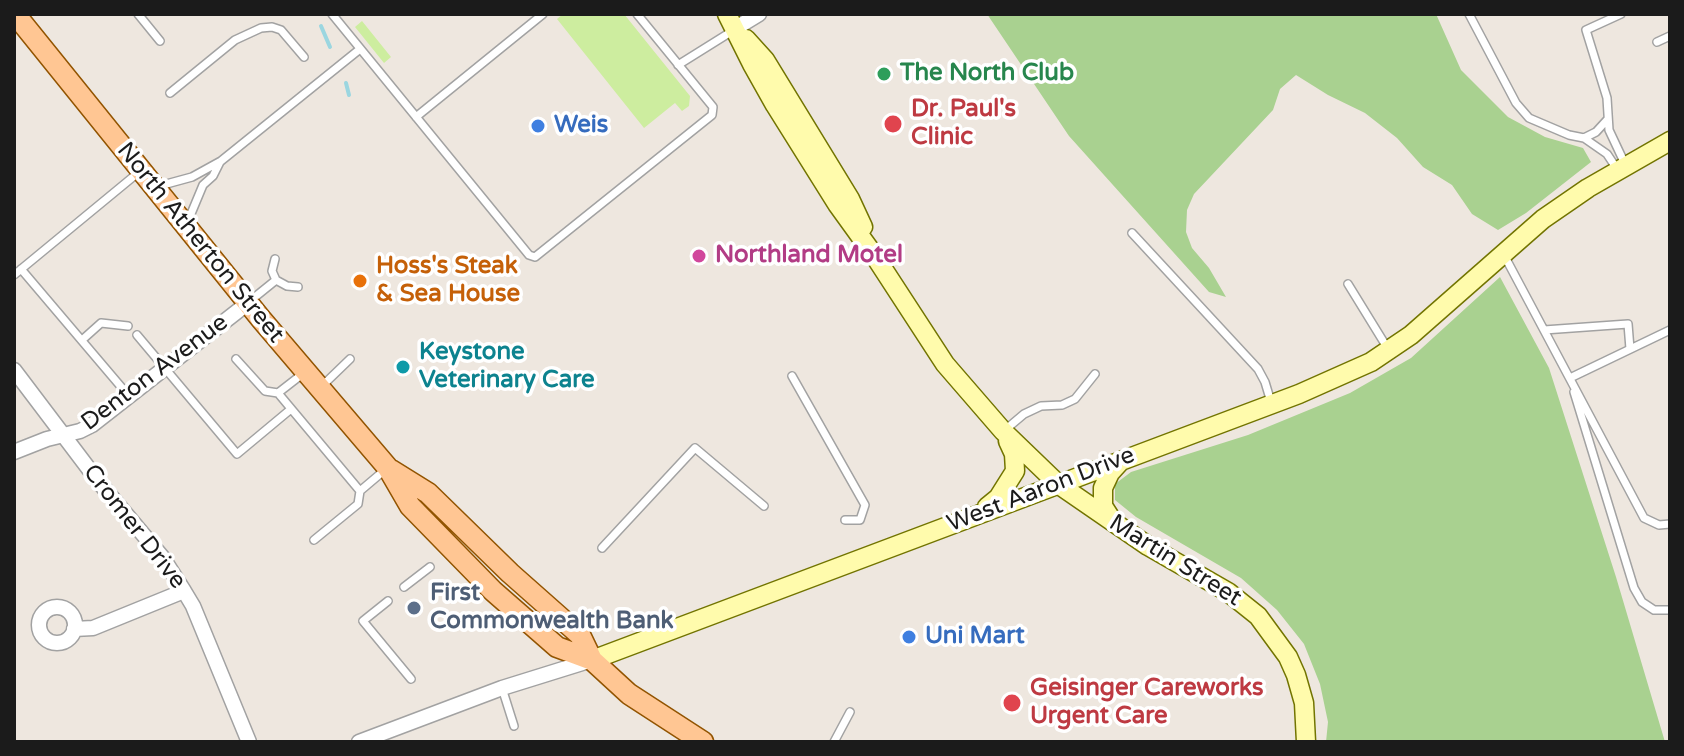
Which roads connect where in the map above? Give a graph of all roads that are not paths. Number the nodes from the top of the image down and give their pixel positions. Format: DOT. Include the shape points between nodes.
graph roads {
  1 [pos="15,14"];
  2 [pos="138,14"];
  3 [pos="332,14"];
  4 [pos="543,14"];
  5 [pos="637,14"];
  6 [pos="759,14"];
  7 [pos="1469,14"];
  8 [pos="1621,14"];
  9 [pos="732,21"];
  10 [pos="1670,36"];
  11 [pos="160,41"];
  12 [pos="1657,42"];
  13 [pos="360,49"];
  14 [pos="304,57"];
  15 [pos="678,65"];
  16 [pos="170,93"];
  17 [pos="416,117"];
  18 [pos="1607,119"];
  19 [pos="1584,138"];
  20 [pos="1670,141"];
  21 [pos="221,161"];
  22 [pos="1622,168"];
  23 [pos="141,170"];
  24 [pos="154,187"];
  25 [pos="186,225"];
  26 [pos="1132,233"];
  27 [pos="1503,253"];
  28 [pos="275,259"];
  29 [pos="21,269"];
  30 [pos="14,275"];
  31 [pos="276,280"];
  32 [pos="1348,284"];
  33 [pos="298,287"];
  34 [pos="248,303"];
  35 [pos="128,326"];
  36 [pos="1544,330"];
  37 [pos="1670,330"];
  38 [pos="137,335"];
  39 [pos="82,340"];
  40 [pos="1630,349"];
  41 [pos="1389,351"];
  42 [pos="236,359"];
  43 [pos="350,359"];
  44 [pos="164,367"];
  45 [pos="14,370"];
  46 [pos="305,371"];
  47 [pos="1095,374"];
  48 [pos="792,376"];
  49 [pos="1570,378"];
  50 [pos="319,389"];
  51 [pos="278,393"];
  52 [pos="130,397"];
  53 [pos="1272,404"];
  54 [pos="291,409"];
  55 [pos="1003,431"];
  56 [pos="65,436"];
  57 [pos="14,452"];
  58 [pos="1123,459"];
  59 [pos="388,468"];
  60 [pos="1058,484"];
  61 [pos="360,491"];
  62 [pos="764,506"];
  63 [pos="978,513"];
  64 [pos="845,520"];
  65 [pos="1670,524"];
  66 [pos="1117,525"];
  67 [pos="314,540"];
  68 [pos="602,548"];
  69 [pos="430,567"];
  70 [pos="404,587"];
  71 [pos="184,591"];
  72 [pos="388,601"];
  73 [pos="1670,610"];
  74 [pos="74,629"];
  75 [pos="592,660"];
  76 [pos="411,679"];
  77 [pos="502,688"];
  78 [pos="850,712"];
  79 [pos="514,726"];
  80 [pos="249,742"];
  81 [pos="359,742"];
  82 [pos="703,742"];
  83 [pos="834,742"];
  84 [pos="1306,742"];
  1 -- 23 [label="main road, North Atherton Street"];
  2 -- 11 [label="lane"];
  3 -- 13 [label="lane"];
  4 -- 17 [label="lane"];
  5 -- 15 [label="lane"];
  6 -- 9 [label="street"];
  7 -- 19 [label="lane" via="1529,118"];
  8 -- 18 [label="lane" via="1586,30 1607,98"];
  9 -- 15 [label="lane"];
  9 -- 55 [label="street, Martin Street" via="765,60 850,199 876,258 945,364"];
  10 -- 12 [label="lane"];
  13 -- 17 [label="lane"];
  13 -- 21 [label="lane"];
  14 -- 16 [label="lane" via="281,30 261,28 235,40"];
  15 -- 17 [label="lane" via="713,107 712,115 535,257"];
  18 -- 19 [label="lane"];
  18 -- 22 [label="lane"];
  19 -- 22 [label="lane"];
  20 -- 22 [label="street, West Aaron Drive"];
  21 -- 24 [label="lane" via="192,177"];
  21 -- 25 [label="lane" via="203,185"];
  22 -- 27 [label="street, West Aaron Drive" via="1543,219"];
  23 -- 24 [label="main road, North Atherton Street"];
  23 -- 29 [label="lane"];
  24 -- 25 [label="main road, North Atherton Street"];
  25 -- 34 [label="main road, North Atherton Street"];
  26 -- 53 [label="lane" via="1258,369"];
  27 -- 36 [label="lane"];
  27 -- 41 [label="street, West Aaron Drive"];
  28 -- 31 [label="lane"];
  29 -- 30 [label="lane"];
  29 -- 39 [label="lane"];
  31 -- 33 [label="lane"];
  31 -- 34 [label="lane"];
  32 -- 41 [label="lane"];
  34 -- 44 [label="street, Denton Avenue"];
  34 -- 46 [label="main road, North Atherton Street"];
  35 -- 39 [label="lane" via="101,323"];
  36 -- 40 [label="lane" via="1628,324"];
  36 -- 49 [label="lane"];
  37 -- 40 [label="lane"];
  38 -- 44 [label="lane"];
  39 -- 52 [label="lane"];
  40 -- 49 [label="lane"];
  41 -- 53 [label="street, West Aaron Drive"];
  42 -- 51 [label="lane" via="265,391"];
  43 -- 50 [label="lane"];
  44 -- 52 [label="street, Denton Avenue"];
  44 -- 54 [label="lane" via="237,454"];
  45 -- 56 [label="street, Cromer Drive"];
  46 -- 50 [label="main road, North Atherton Street"];
  46 -- 51 [label="lane"];
  47 -- 55 [label="lane" via="1075,399 1041,406"];
  48 -- 64 [label="lane" via="865,505 860,520"];
  49 -- 65 [label="lane" via="1644,518"];
  49 -- 73 [label="lane" via="1634,588 1654,610"];
  50 -- 59 [label="main road, North Atherton Street"];
  51 -- 54 [label="lane"];
  52 -- 56 [label="street, Denton Avenue" via="92,425"];
  53 -- 58 [label="street, West Aaron Drive"];
  54 -- 61 [label="lane"];
  55 -- 60 [label="street, Martin Street"];
  55 -- 63 [label="street" via="1015,471 998,498"];
  56 -- 57 [label="street, Denton Avenue"];
  56 -- 71 [label="street, Cromer Drive"];
  58 -- 60 [label="street, West Aaron Drive"];
  58 -- 66 [label="street" via="1103,488 1103,506"];
  59 -- 61 [label="lane"];
  59 -- 75 [label="main road, North Atherton Street" via="410,506 493,591 557,647"];
  60 -- 63 [label="street, West Aaron Drive"];
  60 -- 66 [label="street, Martin Street"];
  61 -- 67 [label="lane" via="358,504"];
  62 -- 68 [label="lane" via="695,448"];
  63 -- 75 [label="street, West Aaron Drive"];
  66 -- 84 [label="street, Martin Street" via="1258,616 1296,675"];
  69 -- 70 [label="lane"];
  71 -- 74 [label="street" via="93,628"];
  71 -- 80 [label="street, Cromer Drive"];
  72 -- 76 [label="lane" via="363,621"];
  75 -- 77 [label="street, West Aaron Drive"];
  75 -- 82 [label="main road, North Atherton Street" via="629,694"];
  77 -- 79 [label="lane"];
  77 -- 81 [label="street, West Aaron Drive"];
  78 -- 83 [label="lane"];
}
